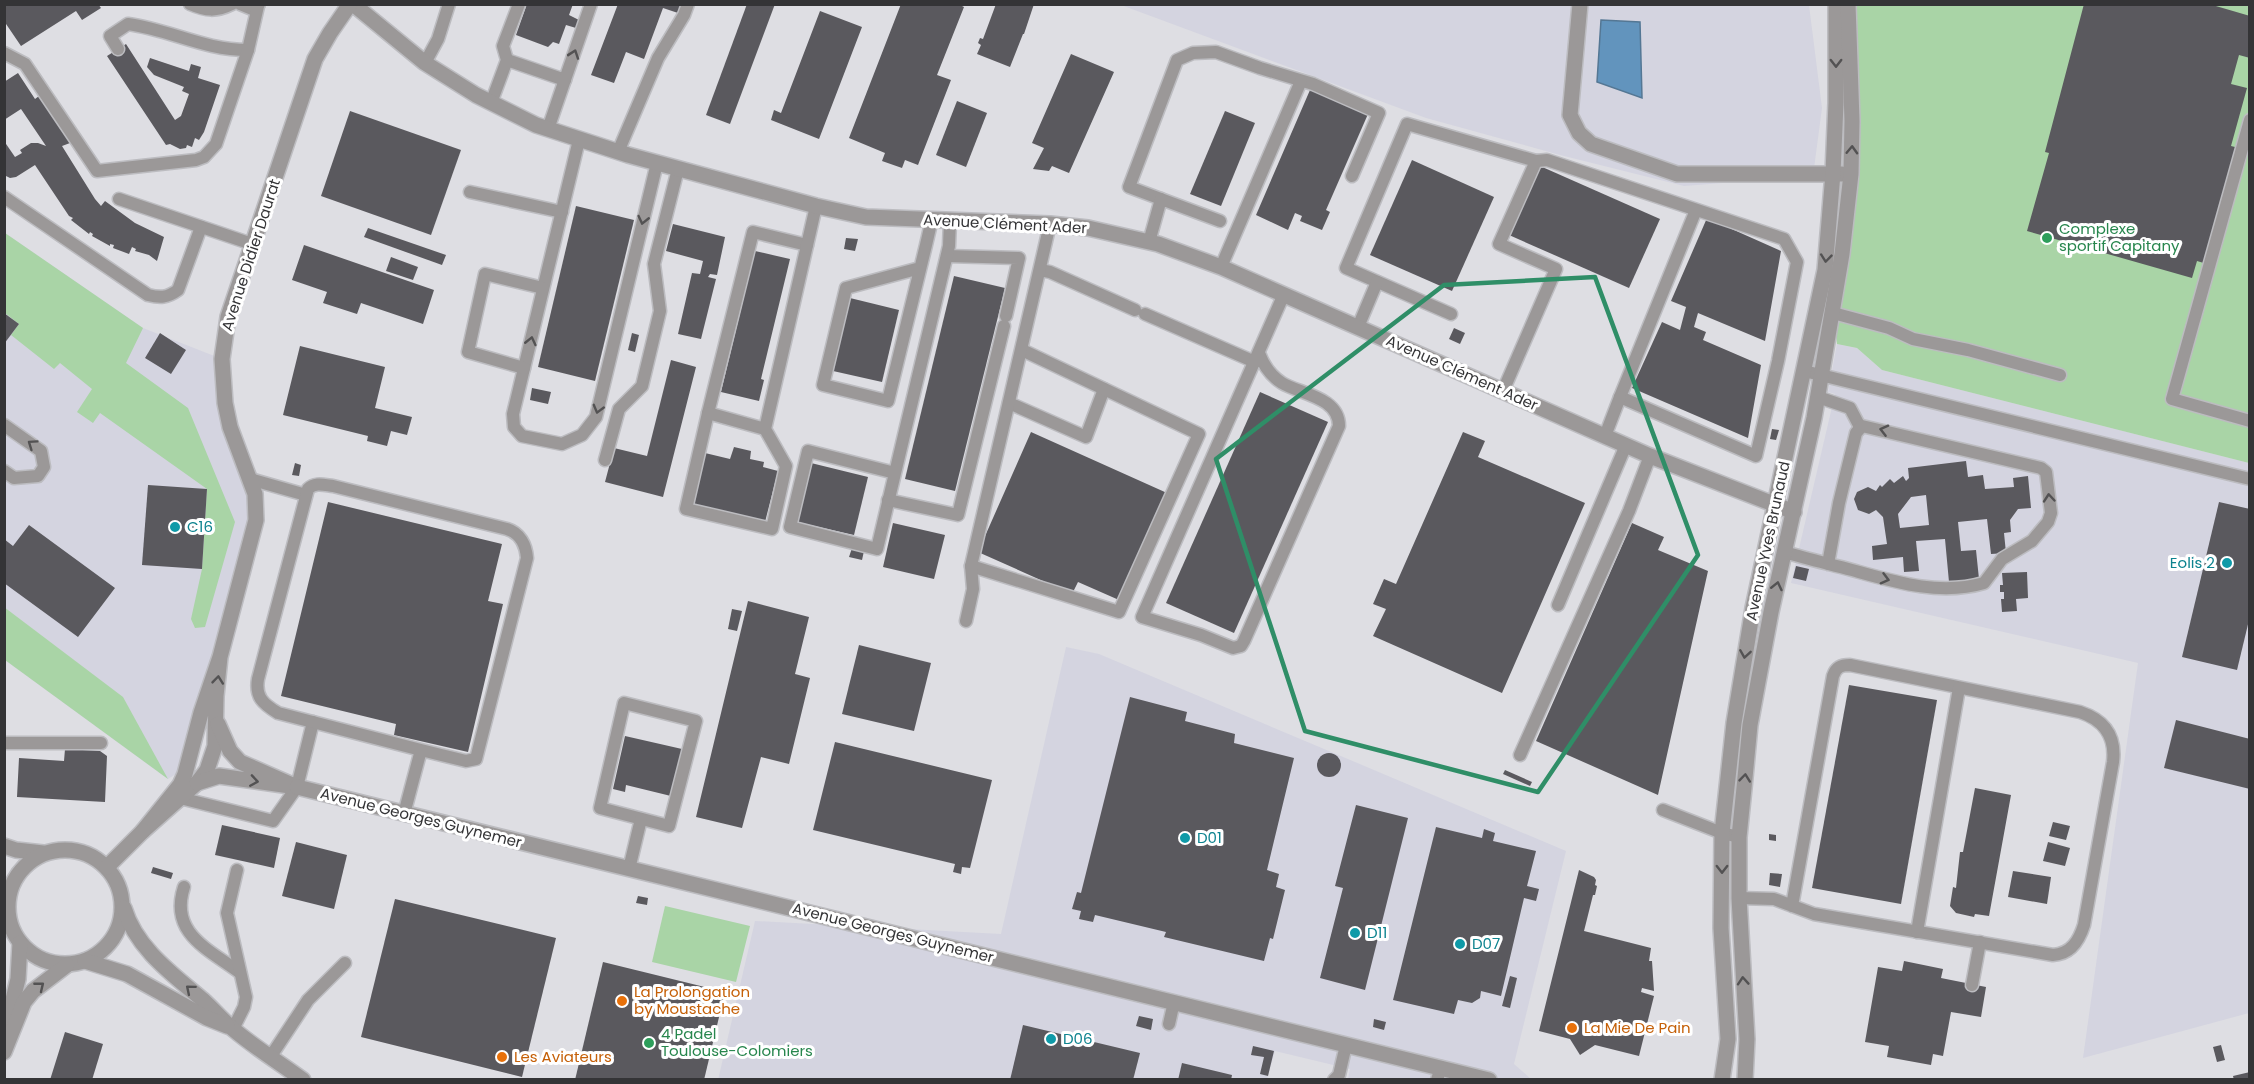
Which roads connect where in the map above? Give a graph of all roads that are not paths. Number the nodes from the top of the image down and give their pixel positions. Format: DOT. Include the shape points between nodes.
graph roads {
  1 [pos="190,4"];
  2 [pos="232,4"];
  3 [pos="240,4"];
  4 [pos="449,4"];
  5 [pos="519,4"];
  6 [pos="591,4"];
  7 [pos="688,4"];
  8 [pos="1580,4"];
  9 [pos="1830,4"];
  10 [pos="1836,4"];
  11 [pos="1848,4"];
  12 [pos="258,5"];
  13 [pos="358,7"];
  14 [pos="1836,29"];
  15 [pos="118,49"];
  16 [pos="248,50"];
  17 [pos="4,53"];
  18 [pos="507,60"];
  19 [pos="424,63"];
  20 [pos="565,80"];
  21 [pos="1301,81"];
  22 [pos="491,103"];
  23 [pos="2250,120"];
  24 [pos="548,129"];
  25 [pos="579,140"];
  26 [pos="618,152"];
  27 [pos="1536,161"];
  28 [pos="657,163"];
  29 [pos="678,169"];
  30 [pos="1833,174"];
  31 [pos="1851,174"];
  32 [pos="1352,176"];
  33 [pos="470,192"];
  34 [pos="4,197"];
  35 [pos="119,199"];
  36 [pos="1161,199"];
  37 [pos="816,206"];
  38 [pos="1696,210"];
  39 [pos="562,212"];
  40 [pos="932,219"];
  41 [pos="950,220"];
  42 [pos="1220,221"];
  43 [pos="1050,224"];
  44 [pos="201,227"];
  45 [pos="1149,242"];
  46 [pos="252,244"];
  47 [pos="807,245"];
  48 [pos="947,256"];
  49 [pos="1221,267"];
  50 [pos="921,268"];
  51 [pos="1040,270"];
  52 [pos="1377,282"];
  53 [pos="543,288"];
  54 [pos="1284,294"];
  55 [pos="1833,313"];
  56 [pos="1450,314"];
  57 [pos="1358,327"];
  58 [pos="1022,350"];
  59 [pos="1257,358"];
  60 [pos="524,368"];
  61 [pos="1804,371"];
  62 [pos="1822,375"];
  63 [pos="2060,375"];
  64 [pos="1104,389"];
  65 [pos="1503,391"];
  66 [pos="1620,397"];
  67 [pos="1818,397"];
  68 [pos="1009,403"];
  69 [pos="708,413"];
  70 [pos="2250,421"];
  71 [pos="4,425"];
  72 [pos="1860,427"];
  73 [pos="765,429"];
  74 [pos="1605,436"];
  75 [pos="1626,445"];
  76 [pos="1650,456"];
  77 [pos="605,460"];
  78 [pos="4,471"];
  79 [pos="895,473"];
  80 [pos="250,479"];
  81 [pos="2250,479"];
  82 [pos="306,495"];
  83 [pos="888,500"];
  84 [pos="1775,506"];
  85 [pos="1794,512"];
  86 [pos="1785,552"];
  87 [pos="1828,564"];
  88 [pos="971,566"];
  89 [pos="1558,605"];
  90 [pos="966,621"];
  91 [pos="220,657"];
  92 [pos="1959,688"];
  93 [pos="201,713"];
  94 [pos="216,720"];
  95 [pos="313,722"];
  96 [pos="4,742"];
  97 [pos="101,743"];
  98 [pos="421,750"];
  99 [pos="1520,755"];
  100 [pos="240,762"];
  101 [pos="210,766"];
  102 [pos="191,778"];
  103 [pos="297,787"];
  104 [pos="180,798"];
  105 [pos="1663,810"];
  106 [pos="404,814"];
  107 [pos="641,819"];
  108 [pos="143,831"];
  109 [pos="1722,833"];
  110 [pos="1739,837"];
  111 [pos="4,846"];
  112 [pos="43,853"];
  113 [pos="107,867"];
  114 [pos="629,869"];
  115 [pos="237,870"];
  116 [pos="184,887"];
  117 [pos="1739,898"];
  118 [pos="6,904"];
  119 [pos="123,904"];
  120 [pos="1792,906"];
  121 [pos="1917,932"];
  122 [pos="1980,942"];
  123 [pos="20,943"];
  124 [pos="85,962"];
  125 [pos="345,963"];
  126 [pos="67,965"];
  127 [pos="239,972"];
  128 [pos="1972,985"];
  129 [pos="1174,1002"];
  130 [pos="1169,1024"];
  131 [pos="233,1029"];
  132 [pos="4,1037"];
  133 [pos="1346,1045"];
  134 [pos="4,1052"];
  135 [pos="271,1056"];
  136 [pos="1439,1073"];
  137 [pos="303,1080"];
  138 [pos="1334,1080"];
  139 [pos="1490,1080"];
  140 [pos="1722,1080"];
  141 [pos="1745,1080"];
  1 -- 2 [label="lane" via="210,11"];
  3 -- 12 [label="lane" via="248,9"];
  4 -- 19 [label="lane" via="438,39"];
  5 -- 18 [label="lane" via="503,46"];
  20 -- 6 [label="lane, one-way"];
  7 -- 26 [label="lane" via="658,58"];
  8 -- 30 [label="street" via="1570,115 1579,133 1591,144 1677,174"];
  9 -- 14 [label="lane"];
  10 -- 14 [label="street, Avenue Yves Brunaud"];
  31 -- 11 [label="street, Avenue Yves Brunaud, one-way"];
  12 -- 16 [label="lane"];
  13 -- 19 [label="street, Avenue Clément Ader"];
  13 -- 46 [label="street, Avenue Didier Daurat" via="330,33 315,59"];
  14 -- 30 [label="street, Avenue Yves Brunaud, one-way"];
  15 -- 16 [label="lane" via="110,36 128,24 154,27 211,47"];
  16 -- 17 [label="lane" via="216,144 204,157 98,171 25,64"];
  18 -- 20 [label="lane"];
  18 -- 22 [label="lane"];
  19 -- 22 [label="street, Avenue Clément Ader"];
  20 -- 24 [label="lane"];
  21 -- 32 [label="lane" via="1379,112"];
  21 -- 36 [label="lane" via="1216,52 1193,53 1177,60 1129,187"];
  21 -- 49 [label="lane"];
  22 -- 24 [label="street, Avenue Clément Ader"];
  23 -- 70 [label="lane" via="2172,399"];
  24 -- 25 [label="street, Avenue Clément Ader"];
  25 -- 26 [label="street, Avenue Clément Ader"];
  25 -- 39 [label="lane"];
  26 -- 28 [label="street, Avenue Clément Ader"];
  27 -- 38 [label="lane" via="1547,160"];
  27 -- 52 [label="lane" via="1407,124 1346,268"];
  27 -- 65 [label="lane" via="1499,244 1556,269"];
  28 -- 29 [label="street, Avenue Clément Ader"];
  28 -- 60 [label="lane, one-way" via="596,417 582,435 561,444 518,432 513,414"];
  29 -- 37 [label="street, Avenue Clément Ader"];
  29 -- 77 [label="lane" via="654,264 660,311 642,386 619,409"];
  30 -- 31 [label="street"];
  30 -- 61 [label="street, Avenue Yves Brunaud, one-way" via="1825,270"];
  31 -- 55 [label="street, Avenue Yves Brunaud"];
  33 -- 39 [label="lane"];
  34 -- 44 [label="lane" via="158,298 178,290"];
  35 -- 44 [label="lane"];
  36 -- 42 [label="lane"];
  36 -- 45 [label="lane"];
  37 -- 40 [label="street, Avenue Clément Ader" via="866,217"];
  37 -- 47 [label="lane"];
  38 -- 66 [label="lane"];
  38 -- 66 [label="lane" via="1784,239 1797,261 1755,456"];
  39 -- 53 [label="lane"];
  40 -- 41 [label="street, Avenue Clément Ader"];
  40 -- 50 [label="lane"];
  41 -- 43 [label="street, Avenue Clément Ader"];
  41 -- 48 [label="lane"];
  43 -- 45 [label="street, Avenue Clément Ader"];
  43 -- 51 [label="lane"];
  44 -- 46 [label="lane"];
  45 -- 49 [label="street, Avenue Clément Ader"];
  46 -- 80 [label="street, Avenue Didier Daurat" via="228,318 222,359 230,427"];
  47 -- 69 [label="lane" via="753,232"];
  47 -- 73 [label="lane"];
  48 -- 79 [label="lane"];
  48 -- 83 [label="lane" via="1019,258 958,515"];
  49 -- 54 [label="street, Avenue Clément Ader"];
  50 -- 50 [label="lane" via="888,401 823,385 846,288"];
  51 -- 58 [label="lane"];
  51 -- 59 [label="lane"];
  52 -- 56 [label="lane"];
  52 -- 57 [label="lane"];
  60 -- 53 [label="lane, one-way"];
  53 -- 60 [label="lane" via="485,274 468,352"];
  54 -- 57 [label="street, Avenue Clément Ader"];
  54 -- 59 [label="lane"];
  55 -- 62 [label="street, Avenue Yves Brunaud"];
  55 -- 63 [label="lane" via="1889,328 1913,339"];
  57 -- 65 [label="street, Avenue Clément Ader"];
  58 -- 64 [label="lane"];
  58 -- 68 [label="lane"];
  59 -- 59 [label="lane" via="1281,382 1320,398 1339,426 1244,641 1233,648 1142,617"];
  61 -- 62 [label="lane"];
  61 -- 84 [label="street, Avenue Yves Brunaud"];
  62 -- 67 [label="street, Avenue Yves Brunaud"];
  62 -- 81 [label="lane"];
  64 -- 68 [label="lane" via="1086,437"];
  64 -- 88 [label="lane" via="1200,434 1119,612"];
  65 -- 74 [label="street, Avenue Clément Ader"];
  66 -- 74 [label="lane"];
  67 -- 72 [label="lane" via="1850,408"];
  67 -- 85 [label="street, Avenue Yves Brunaud"];
  68 -- 88 [label="lane"];
  69 -- 73 [label="lane"];
  69 -- 73 [label="lane" via="686,509 772,529 786,466"];
  78 -- 71 [label="lane, one-way" via="14,478 38,477 44,467 42,451"];
  72 -- 87 [label="lane" via="1839,503"];
  87 -- 72 [label="lane, one-way" via="1902,583 1951,589 1974,585 1986,581 2002,559 2032,541 2050,517 2047,474 2043,468"];
  74 -- 75 [label="street, Avenue Clément Ader"];
  75 -- 76 [label="street, Avenue Clément Ader"];
  75 -- 89 [label="lane"];
  76 -- 84 [label="street, Avenue Clément Ader"];
  76 -- 99 [label="lane"];
  79 -- 83 [label="lane"];
  79 -- 83 [label="lane" via="808,451 790,527 877,549"];
  80 -- 82 [label="lane"];
  80 -- 91 [label="street, Avenue Didier Daurat" via="256,520"];
  82 -- 95 [label="lane" via="257,693 265,705 278,713"];
  82 -- 98 [label="lane" via="315,484 333,486 507,529 522,541 526,558 476,759 466,761"];
  84 -- 85 [label="street, Avenue Clément Ader"];
  84 -- 109 [label="street, Avenue Yves Brunaud, one-way" via="1734,723"];
  85 -- 86 [label="street, Avenue Yves Brunaud"];
  86 -- 87 [label="lane"];
  110 -- 86 [label="street, Avenue Yves Brunaud, one-way" via="1750,725"];
  88 -- 90 [label="lane" via="973,589"];
  91 -- 93 [label="street, Avenue Didier Daurat"];
  94 -- 91 [label="street, Avenue Didier Daurat, one-way"];
  92 -- 120 [label="lane" via="1850,665 1837,668"];
  92 -- 121 [label="lane"];
  92 -- 122 [label="lane" via="2086,714 2104,726 2114,748 2084,925 2076,943 2068,951 2053,955"];
  93 -- 101 [label="street, Avenue Didier Daurat" via="200,735"];
  93 -- 102 [label="street, Avenue Didier Daurat"];
  94 -- 100 [label="street" via="230,752"];
  94 -- 101 [label="street, Avenue Didier Daurat"];
  95 -- 98 [label="lane"];
  95 -- 103 [label="lane"];
  96 -- 97 [label="lane"];
  98 -- 106 [label="lane"];
  100 -- 101 [label="street, Avenue Georges Guynemer" via="223,758"];
  100 -- 103 [label="street, Avenue Georges Guynemer"];
  101 -- 102 [label="street"];
  101 -- 102 [label="street, Avenue Georges Guynemer"];
  101 -- 103 [label="street, Avenue Georges Guynemer, one-way"];
  102 -- 104 [label="street, Avenue Didier Daurat"];
  102 -- 108 [label="street, Avenue Didier Daurat" via="180,785"];
  103 -- 104 [label="lane" via="273,821"];
  103 -- 106 [label="street, Avenue Georges Guynemer"];
  104 -- 108 [label="street, Avenue Didier Daurat"];
  105 -- 109 [label="lane"];
  106 -- 114 [label="street, Avenue Georges Guynemer"];
  107 -- 107 [label="lane" via="600,808 624,703 696,721 669,826"];
  107 -- 114 [label="lane"];
  108 -- 113 [label="street, Avenue Didier Daurat"];
  109 -- 110 [label="lane"];
  109 -- 140 [label="street, Avenue Yves Brunaud, one-way" via="1721,928 1728,1039"];
  110 -- 117 [label="street, Avenue Yves Brunaud"];
  111 -- 112 [label="street"];
  112 -- 113 [label="street" via="77,850"];
  112 -- 118 [label="street" via="25,866 12,885"];
  113 -- 119 [label="street" via="118,884"];
  114 -- 129 [label="street, Avenue Georges Guynemer"];
  115 -- 127 [label="lane" via="227,913"];
  116 -- 127 [label="lane" via="179,902 185,927 193,938"];
  117 -- 120 [label="lane" via="1774,899"];
  141 -- 117 [label="street, Avenue Yves Brunaud, one-way" via="1747,1039"];
  118 -- 123 [label="street"];
  119 -- 124 [label="street" via="114,939"];
  131 -- 119 [label="street, one-way" via="143,945 129,924"];
  120 -- 121 [label="lane" via="1814,914"];
  121 -- 122 [label="lane"];
  122 -- 128 [label="lane"];
  123 -- 126 [label="street" via="41,959"];
  123 -- 132 [label="street" via="18,979"];
  124 -- 126 [label="street"];
  124 -- 131 [label="street" via="128,974"];
  125 -- 135 [label="lane" via="308,1000"];
  134 -- 126 [label="street, one-way" via="24,1002"];
  127 -- 131 [label="lane" via="246,997"];
  129 -- 130 [label="lane"];
  129 -- 133 [label="street, Avenue Georges Guynemer"];
  131 -- 135 [label="street"];
  133 -- 136 [label="street, Avenue Georges Guynemer"];
  133 -- 138 [label="lane" via="1339,1075"];
  135 -- 137 [label="street"];
  136 -- 139 [label="street, Avenue Georges Guynemer"];
}
